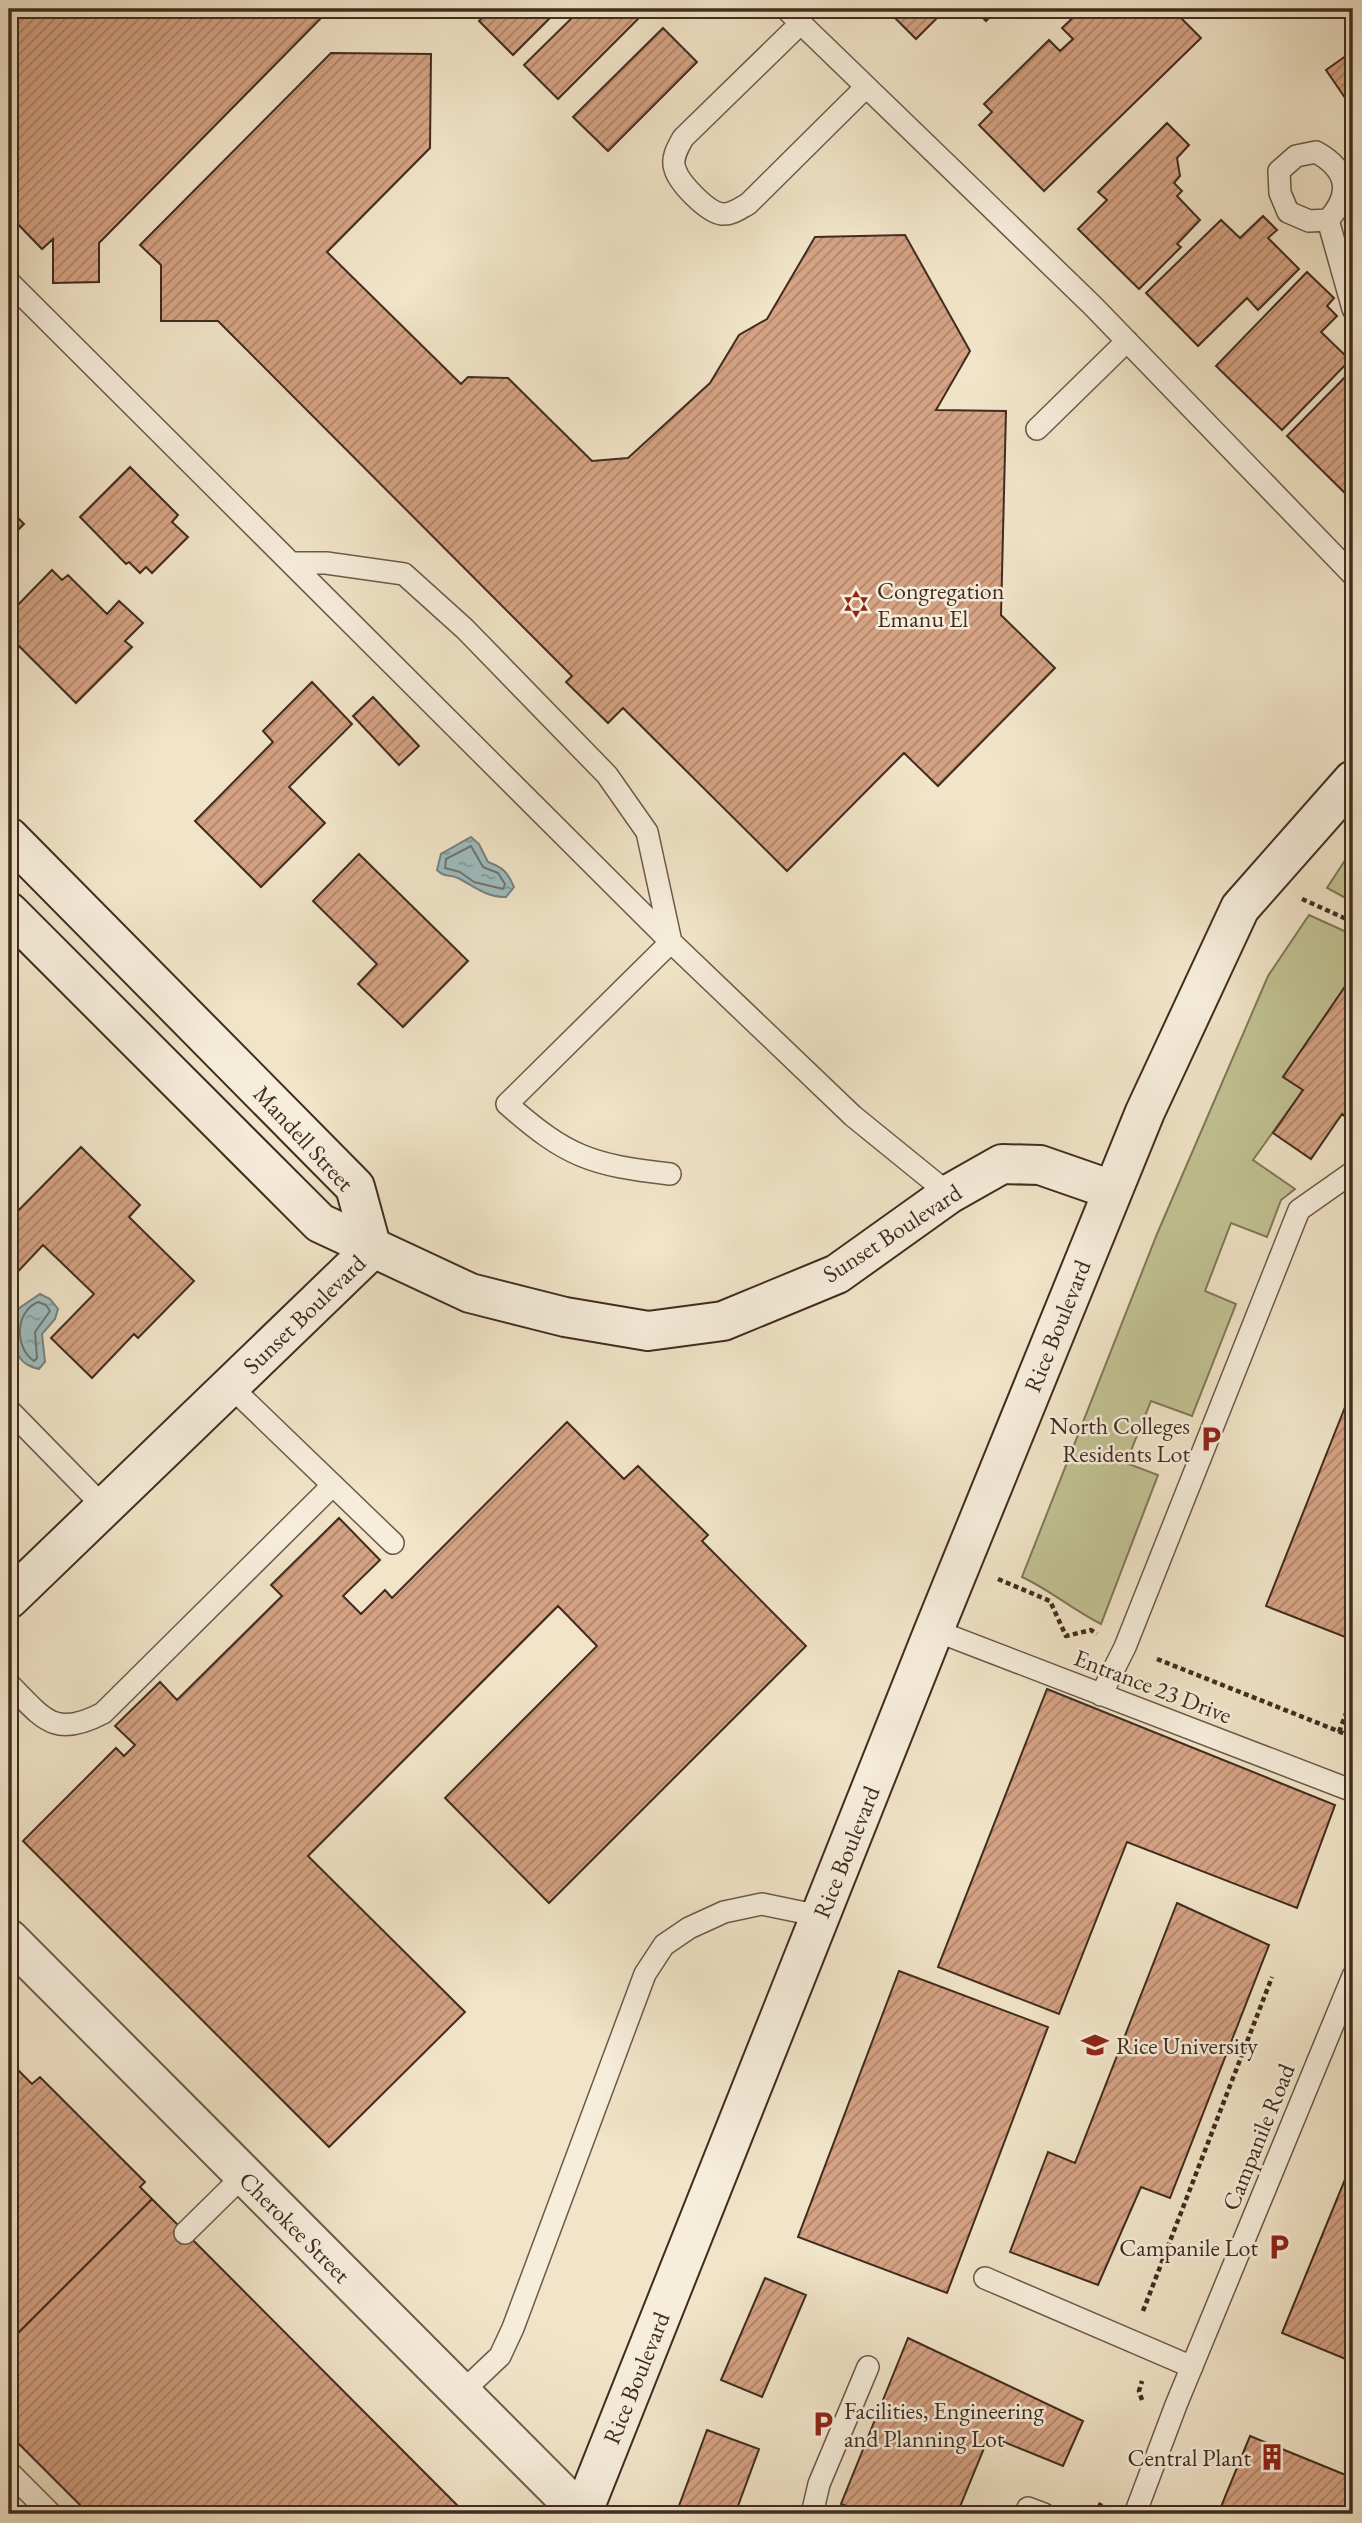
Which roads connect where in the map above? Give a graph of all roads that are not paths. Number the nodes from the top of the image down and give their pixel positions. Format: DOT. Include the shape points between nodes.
graph roads {
  1 [pos="793,16"];
  2 [pos="866,87"];
  3 [pos="1328,220"];
  4 [pos="9,282"];
  5 [pos="1353,309"];
  6 [pos="1127,341"];
  7 [pos="1037,429"];
  8 [pos="294,563"];
  9 [pos="1353,575"];
  10 [pos="1353,780"];
  11 [pos="9,837"];
  12 [pos="9,912"];
  13 [pos="671,942"];
  14 [pos="1353,1172"];
  15 [pos="670,1174"];
  16 [pos="1112,1190"];
  17 [pos="948,1194"];
  18 [pos="372,1249"];
  19 [pos="229,1385"];
  20 [pos="9,1410"];
  21 [pos="333,1485"];
  22 [pos="104,1507"];
  23 [pos="393,1544"];
  24 [pos="9,1599"];
  25 [pos="934,1630"];
  26 [pos="9,1684"];
  27 [pos="1101,1695"];
  28 [pos="1353,1791"];
  29 [pos="820,1916"];
  30 [pos="9,1939"];
  31 [pos="1353,1976"];
  32 [pos="244,2175"];
  33 [pos="186,2233"];
  34 [pos="985,2278"];
  35 [pos="867,2367"];
  36 [pos="1192,2367"];
  37 [pos="461,2393"];
  38 [pos="9,2472"];
  39 [pos="51,2514"];
  40 [pos="582,2514"];
  41 [pos="812,2514"];
  42 [pos="1135,2514"];
  1 -- 2 [label="lane"];
  1 -- 2 [label="lane" via="675,152 674,168 681,180 710,209 721,214 748,204"];
  2 -- 6 [label="lane"];
  3 -- 5 [label="lane"];
  4 -- 8 [label="lane"];
  6 -- 7 [label="lane"];
  6 -- 9 [label="lane"];
  8 -- 13 [label="lane"];
  8 -- 13 [label="lane" via="404,574 505,669 607,775 647,832"];
  10 -- 16 [label="street" via="1240,908"];
  11 -- 18 [label="street, Mandell Street" via="355,1187"];
  12 -- 18 [label="street, Mandell Street" via="320,1223"];
  13 -- 15 [label="lane" via="507,1104 574,1155 621,1168"];
  13 -- 17 [label="lane" via="853,1116"];
  14 -- 27 [label="lane" via="1298,1210 1125,1647"];
  16 -- 17 [label="street, Sunset Boulevard" via="1040,1165 1002,1164"];
  16 -- 25 [label="street, Rice Boulevard"];
  17 -- 18 [label="street, Sunset Boulevard" via="837,1274 723,1321 648,1331 565,1317 470,1293"];
  18 -- 19 [label="street, Sunset Boulevard"];
  19 -- 21 [label="lane"];
  19 -- 22 [label="street, Sunset Boulevard"];
  20 -- 22 [label="lane"];
  21 -- 23 [label="lane"];
  21 -- 26 [label="lane" via="103,1713 65,1727 46,1722"];
  22 -- 24 [label="street, Sunset Boulevard"];
  25 -- 27 [label="lane, Entrance 23 Drive"];
  25 -- 29 [label="street, Rice Boulevard"];
  27 -- 28 [label="lane, Entrance 23 Drive"];
  29 -- 37 [label="lane" via="762,1904 724,1912 664,1945 645,1973 513,2328 500,2356"];
  29 -- 40 [label="street, Rice Boulevard"];
  30 -- 32 [label="street, Cherokee Street"];
  31 -- 36 [label="lane, Campanile Road"];
  32 -- 33 [label="lane"];
  32 -- 37 [label="street, Cherokee Street"];
  34 -- 36 [label="lane"];
  35 -- 41 [label="lane" via="819,2484"];
  36 -- 42 [label="lane, Campanile Road"];
  37 -- 40 [label="street, Cherokee Street"];
  38 -- 39 [label="lane"];
}
